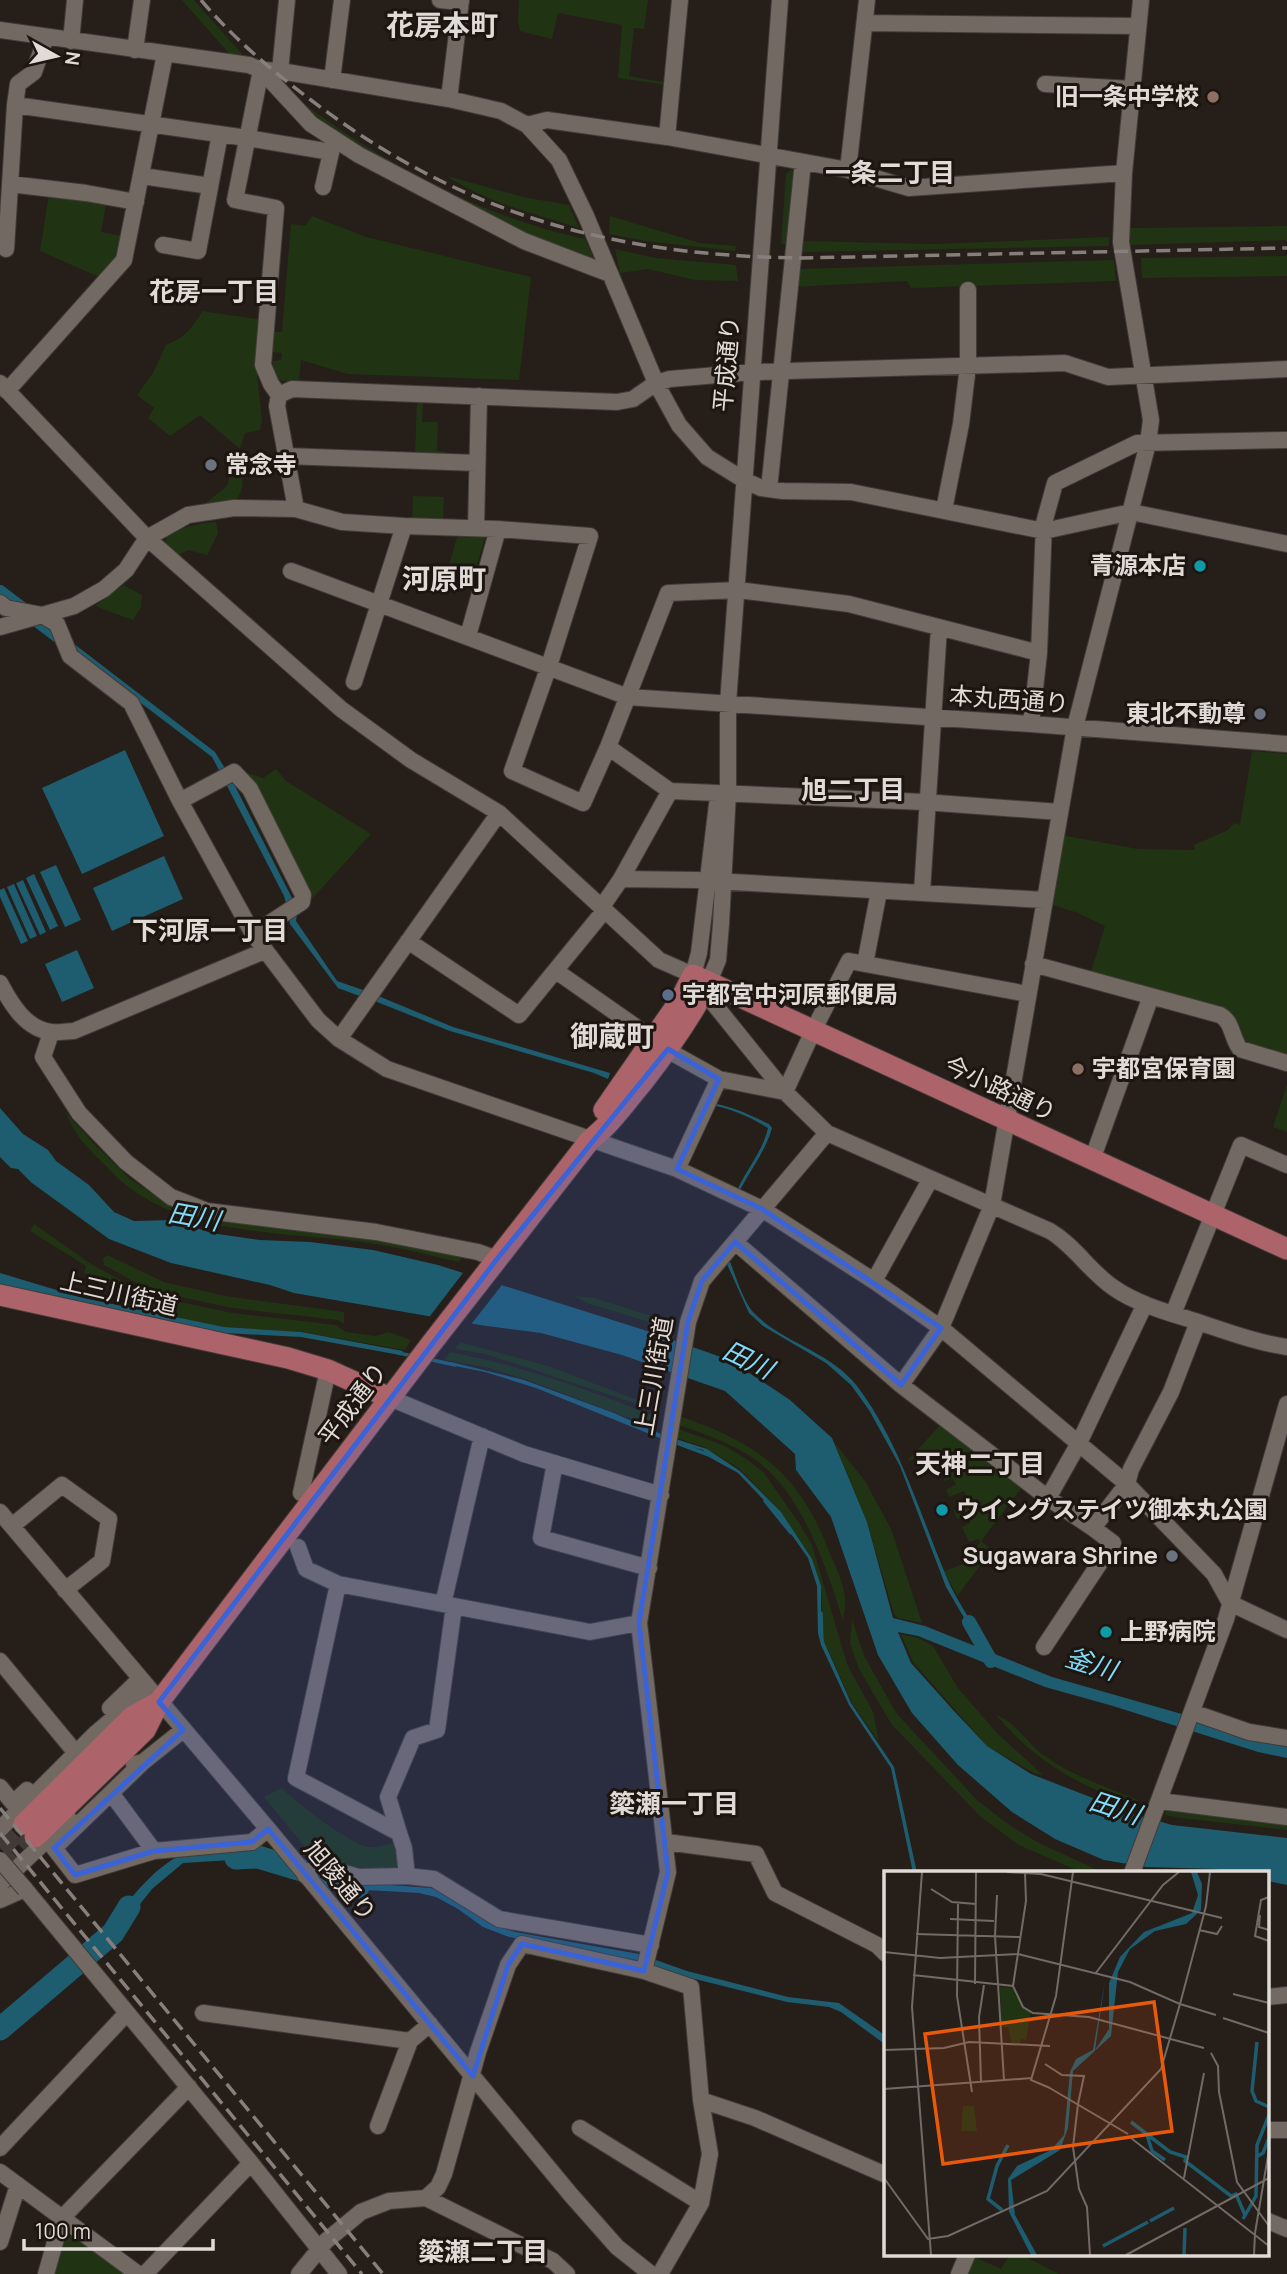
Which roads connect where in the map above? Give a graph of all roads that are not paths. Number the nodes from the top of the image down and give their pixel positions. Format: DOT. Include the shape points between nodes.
graph roads {
  1 [pos="75,0"];
  2 [pos="142,0"];
  3 [pos="287,0"];
  4 [pos="342,0"];
  5 [pos="440,0"];
  6 [pos="680,0"];
  7 [pos="780,0"];
  8 [pos="867,0"];
  9 [pos="1140,0"];
  10 [pos="461,1"];
  11 [pos="865,23"];
  12 [pos="1138,26"];
  13 [pos="0,30"];
  14 [pos="46,37"];
  15 [pos="71,41"];
  16 [pos="135,50"];
  17 [pos="165,54"];
  18 [pos="261,70"];
  19 [pos="280,71"];
  20 [pos="332,80"];
  21 [pos="1045,84"];
  22 [pos="1132,89"];
  23 [pos="449,99"];
  24 [pos="15,105"];
  25 [pos="152,124"];
  26 [pos="527,125"];
  27 [pos="220,134"];
  28 [pos="667,137"];
  29 [pos="247,138"];
  30 [pos="332,145"];
  31 [pos="769,156"];
  32 [pos="803,162"];
  33 [pos="848,170"];
  34 [pos="1124,173"];
  35 [pos="142,176"];
  36 [pos="10,184"];
  37 [pos="210,186"];
  38 [pos="323,187"];
  39 [pos="136,202"];
  40 [pos="163,245"];
  41 [pos="6,249"];
  42 [pos="610,274"];
  43 [pos="968,290"];
  44 [pos="968,366"];
  45 [pos="1287,369"];
  46 [pos="753,372"];
  47 [pos="781,373"];
  48 [pos="1143,376"];
  49 [pos="656,383"];
  50 [pos="4,387"];
  51 [pos="279,395"];
  52 [pos="479,396"];
  53 [pos="1287,440"];
  54 [pos="1148,443"];
  55 [pos="286,456"];
  56 [pos="477,464"];
  57 [pos="744,480"];
  58 [pos="769,489"];
  59 [pos="296,509"];
  60 [pos="944,510"];
  61 [pos="1131,512"];
  62 [pos="404,526"];
  63 [pos="476,528"];
  64 [pos="498,529"];
  65 [pos="1044,531"];
  66 [pos="147,538"];
  67 [pos="1287,544"];
  68 [pos="291,571"];
  69 [pos="738,590"];
  70 [pos="0,603"];
  71 [pos="381,604"];
  72 [pos="42,615"];
  73 [pos="0,627"];
  74 [pos="939,627"];
  75 [pos="468,636"];
  76 [pos="1039,653"];
  77 [pos="549,666"];
  78 [pos="354,682"];
  79 [pos="628,697"];
  80 [pos="727,704"];
  81 [pos="932,717"];
  82 [pos="1031,724"];
  83 [pos="1075,727"];
  84 [pos="1287,744"];
  85 [pos="608,747"];
  86 [pos="670,791"];
  87 [pos="723,792"];
  88 [pos="180,801"];
  89 [pos="928,802"];
  90 [pos="1060,812"];
  91 [pos="499,813"];
  92 [pos="621,879"];
  93 [pos="716,882"];
  94 [pos="879,891"];
  95 [pos="922,892"];
  96 [pos="1044,900"];
  97 [pos="602,909"];
  98 [pos="253,934"];
  99 [pos="408,941"];
  100 [pos="264,951"];
  101 [pos="865,964"];
  102 [pos="1033,964"];
  103 [pos="556,971"];
  104 [pos="701,979"];
  105 [pos="0,984"];
  106 [pos="1028,994"];
  107 [pos="1151,996"];
  108 [pos="813,1031"];
  109 [pos="51,1032"];
  110 [pos="339,1039"];
  111 [pos="661,1044"];
  112 [pos="1287,1063"];
  113 [pos="719,1079"];
  114 [pos="785,1092"];
  115 [pos="1007,1121"];
  116 [pos="827,1133"];
  117 [pos="590,1140"];
  118 [pos="1092,1160"];
  119 [pos="1287,1165"];
  120 [pos="677,1169"];
  121 [pos="930,1180"];
  122 [pos="992,1205"];
  123 [pos="762,1209"];
  124 [pos="1212,1215"];
  125 [pos="735,1242"];
  126 [pos="1287,1249"];
  127 [pos="497,1259"];
  128 [pos="874,1281"];
  129 [pos="0,1295"];
  130 [pos="1144,1304"];
  131 [pos="1173,1314"];
  132 [pos="1198,1322"];
  133 [pos="941,1328"];
  134 [pos="1287,1348"];
  135 [pos="328,1370"];
  136 [pos="901,1385"];
  137 [pos="390,1398"];
  138 [pos="1287,1404"];
  139 [pos="482,1436"];
  140 [pos="1079,1443"];
  141 [pos="555,1462"];
  142 [pos="1128,1484"];
  143 [pos="301,1493"];
  144 [pos="661,1495"];
  145 [pos="1048,1498"];
  146 [pos="0,1512"];
  147 [pos="12,1526"];
  148 [pos="1093,1528"];
  149 [pos="298,1547"];
  150 [pos="649,1569"];
  151 [pos="338,1584"];
  152 [pos="65,1590"];
  153 [pos="1230,1603"];
  154 [pos="449,1605"];
  155 [pos="639,1623"];
  156 [pos="1287,1630"];
  157 [pos="1044,1647"];
  158 [pos="0,1661"];
  159 [pos="149,1690"];
  160 [pos="1190,1719"];
  161 [pos="183,1730"];
  162 [pos="1287,1738"];
  163 [pos="71,1747"];
  164 [pos="143,1762"];
  165 [pos="0,1787"];
  166 [pos="111,1793"];
  167 [pos="1158,1804"];
  168 [pos="1287,1818"];
  169 [pos="0,1829"];
  170 [pos="268,1829"];
  171 [pos="29,1830"];
  172 [pos="399,1833"];
  173 [pos="666,1842"];
  174 [pos="153,1851"];
  175 [pos="0,1860"];
  176 [pos="1133,1871"];
  177 [pos="305,1875"];
  178 [pos="407,1876"];
  179 [pos="0,1884"];
  180 [pos="24,1889"];
  181 [pos="0,1900"];
  182 [pos="651,1945"];
  183 [pos="884,1952"];
  184 [pos="644,1971"];
  185 [pos="127,2012"];
  186 [pos="203,2013"];
  187 [pos="430,2024"];
  188 [pos="410,2041"];
  189 [pos="473,2076"];
  190 [pos="189,2087"];
  191 [pos="701,2101"];
  192 [pos="378,2126"];
  193 [pos="580,2128"];
  194 [pos="0,2148"];
  195 [pos="251,2163"];
  196 [pos="0,2172"];
  197 [pos="884,2174"];
  198 [pos="18,2185"];
  199 [pos="426,2198"];
  200 [pos="701,2203"];
  201 [pos="62,2218"];
  202 [pos="1270,2222"];
  203 [pos="1287,2229"];
  204 [pos="0,2242"];
  205 [pos="319,2248"];
  206 [pos="967,2256"];
  207 [pos="46,2274"];
  208 [pos="138,2274"];
  209 [pos="145,2274"];
  210 [pos="299,2274"];
  211 [pos="339,2274"];
  212 [pos="568,2274"];
  213 [pos="650,2274"];
  214 [pos="660,2274"];
  215 [pos="959,2274"];
  1 -- 15 [label="street"];
  2 -- 16 [label="street"];
  3 -- 19 [label="street"];
  4 -- 20 [label="street"];
  5 -- 10 [label="street"];
  6 -- 28 [label="street"];
  7 -- 31 [label="street, 平成通り"];
  8 -- 11 [label="street"];
  9 -- 12 [label="street"];
  10 -- 23 [label="street"];
  11 -- 12 [label="street"];
  11 -- 33 [label="street"];
  12 -- 22 [label="street"];
  13 -- 14 [label="street"];
  14 -- 15 [label="street"];
  14 -- 24 [label="street" via="34,72 18,84"];
  15 -- 16 [label="street"];
  16 -- 17 [label="street"];
  17 -- 18 [label="street"];
  17 -- 25 [label="street"];
  18 -- 19 [label="street"];
  18 -- 29 [label="street"];
  18 -- 30 [label="street"];
  19 -- 20 [label="street"];
  20 -- 23 [label="street"];
  21 -- 22 [label="street"];
  22 -- 34 [label="street"];
  23 -- 26 [label="street" via="501,111"];
  24 -- 25 [label="street"];
  24 -- 36 [label="street"];
  25 -- 27 [label="street"];
  25 -- 35 [label="street"];
  26 -- 28 [label="street" via="547,120"];
  26 -- 42 [label="street" via="559,160"];
  27 -- 29 [label="street"];
  27 -- 37 [label="street"];
  28 -- 31 [label="street"];
  29 -- 30 [label="street"];
  29 -- 51 [label="street" via="235,200 276,208 263,365"];
  30 -- 38 [label="street"];
  30 -- 42 [label="street" via="524,242"];
  31 -- 32 [label="street"];
  31 -- 46 [label="street, 平成通り"];
  32 -- 33 [label="street"];
  32 -- 47 [label="street"];
  33 -- 34 [label="street" via="909,188"];
  34 -- 48 [label="street" via="1121,242"];
  35 -- 37 [label="street"];
  35 -- 39 [label="street"];
  36 -- 39 [label="street"];
  36 -- 41 [label="street"];
  37 -- 40 [label="street" via="198,251"];
  39 -- 50 [label="street" via="124,260"];
  42 -- 49 [label="street"];
  43 -- 44 [label="street"];
  44 -- 47 [label="street"];
  44 -- 48 [label="street" via="1065,363 1108,377"];
  44 -- 60 [label="street"];
  45 -- 48 [label="street"];
  46 -- 47 [label="street"];
  46 -- 49 [label="street"];
  46 -- 57 [label="street, 平成通り"];
  47 -- 58 [label="street"];
  48 -- 54 [label="street" via="1151,420"];
  49 -- 52 [label="street" via="617,402"];
  49 -- 57 [label="street" via="679,425 707,457"];
  50 -- 66 [label="street"];
  51 -- 52 [label="street" via="292,389"];
  51 -- 55 [label="street"];
  52 -- 56 [label="street"];
  53 -- 54 [label="street"];
  54 -- 61 [label="street"];
  54 -- 65 [label="street" via="1137,443 1055,483"];
  55 -- 56 [label="street"];
  55 -- 59 [label="street"];
  56 -- 63 [label="street"];
  57 -- 58 [label="street"];
  57 -- 69 [label="street, 平成通り"];
  58 -- 60 [label="street" via="851,492"];
  59 -- 62 [label="street" via="342,522"];
  59 -- 66 [label="street" via="234,508 188,515"];
  60 -- 65 [label="street"];
  61 -- 65 [label="street"];
  61 -- 67 [label="street"];
  61 -- 83 [label="street"];
  62 -- 63 [label="street"];
  62 -- 71 [label="street"];
  63 -- 64 [label="street"];
  64 -- 75 [label="street"];
  64 -- 77 [label="street" via="590,536"];
  65 -- 76 [label="street"];
  66 -- 72 [label="street" via="126,570 104,589 74,606"];
  66 -- 91 [label="street" via="341,709 411,760"];
  68 -- 71 [label="street, 本丸西通り"];
  69 -- 74 [label="street" via="849,604"];
  69 -- 79 [label="street" via="667,593"];
  69 -- 80 [label="street, 平成通り"];
  70 -- 72 [label="street"];
  71 -- 75 [label="street, 本丸西通り"];
  71 -- 78 [label="street"];
  72 -- 73 [label="street"];
  72 -- 88 [label="street" via="57,624 70,656 131,704"];
  74 -- 76 [label="street"];
  74 -- 81 [label="street"];
  75 -- 77 [label="street, 本丸西通り"];
  76 -- 82 [label="street"];
  77 -- 79 [label="street, 本丸西通り"];
  77 -- 85 [label="street" via="512,771 583,803"];
  79 -- 80 [label="street, 本丸西通り"];
  79 -- 85 [label="street"];
  80 -- 81 [label="street, 本丸西通り"];
  80 -- 87 [label="street, 平成通り"];
  81 -- 82 [label="street, 本丸西通り"];
  81 -- 89 [label="street"];
  82 -- 83 [label="street, 本丸西通り"];
  83 -- 84 [label="street, 本丸西通り"];
  83 -- 90 [label="street"];
  85 -- 86 [label="street"];
  86 -- 87 [label="street"];
  86 -- 92 [label="street"];
  87 -- 89 [label="street"];
  87 -- 93 [label="street, 平成通り"];
  88 -- 98 [label="street"];
  88 -- 98 [label="street" via="234,772 250,789 303,895 302,902"];
  89 -- 90 [label="street"];
  89 -- 95 [label="street"];
  90 -- 96 [label="street"];
  91 -- 97 [label="street"];
  91 -- 99 [label="street"];
  92 -- 93 [label="street"];
  92 -- 97 [label="street"];
  93 -- 94 [label="street"];
  93 -- 104 [label="street, 平成通り" via="718,960"];
  94 -- 95 [label="street"];
  94 -- 101 [label="street"];
  95 -- 96 [label="street"];
  96 -- 102 [label="street"];
  97 -- 103 [label="street"];
  97 -- 104 [label="street" via="659,960"];
  98 -- 100 [label="street"];
  99 -- 103 [label="street" via="519,1015"];
  99 -- 110 [label="street"];
  100 -- 109 [label="street" via="74,1031"];
  100 -- 110 [label="street" via="318,1020"];
  101 -- 106 [label="street"];
  101 -- 108 [label="street" via="849,961"];
  102 -- 106 [label="street"];
  102 -- 107 [label="street"];
  103 -- 111 [label="street"];
  104 -- 108 [label="main road, 今小路通り"];
  104 -- 111 [label="main road, 平成通り" via="695,1011"];
  104 -- 114 [label="street" via="714,1004"];
  105 -- 109 [label="street" via="20,1015"];
  106 -- 115 [label="street"];
  107 -- 112 [label="street" via="1220,1015 1231,1025 1240,1049"];
  107 -- 118 [label="street"];
  108 -- 114 [label="street"];
  108 -- 115 [label="main road, 今小路通り"];
  109 -- 127 [label="street" via="43,1057 79,1113 126,1162 171,1197 206,1211 376,1232"];
  110 -- 117 [label="street" via="387,1069"];
  111 -- 113 [label="street"];
  111 -- 117 [label="main road, 平成通り" via="607,1126"];
  113 -- 114 [label="street"];
  113 -- 120 [label="street"];
  114 -- 116 [label="street"];
  115 -- 118 [label="main road, 今小路通り"];
  115 -- 122 [label="street"];
  116 -- 121 [label="street"];
  116 -- 123 [label="street, 上三川街道"];
  117 -- 120 [label="street"];
  117 -- 127 [label="main road, 平成通り"];
  118 -- 124 [label="main road, 今小路通り"];
  119 -- 124 [label="street" via="1241,1145"];
  120 -- 123 [label="street"];
  121 -- 122 [label="street"];
  121 -- 128 [label="street"];
  122 -- 130 [label="street" via="1062,1238 1113,1288"];
  122 -- 133 [label="street"];
  123 -- 125 [label="street, 上三川街道"];
  123 -- 128 [label="street"];
  124 -- 126 [label="main road, 今小路通り"];
  124 -- 131 [label="street"];
  125 -- 136 [label="street"];
  125 -- 144 [label="street, 上三川街道" via="702,1281 687,1327"];
  127 -- 137 [label="main road, 平成通り"];
  128 -- 133 [label="street"];
  129 -- 135 [label="main road, 上三川街道"];
  130 -- 131 [label="street"];
  130 -- 140 [label="street"];
  131 -- 132 [label="street"];
  132 -- 134 [label="street"];
  132 -- 142 [label="street"];
  133 -- 136 [label="street"];
  133 -- 140 [label="street"];
  135 -- 137 [label="main road, 上三川街道"];
  135 -- 143 [label="street"];
  136 -- 145 [label="street"];
  137 -- 139 [label="street, 上三川街道"];
  137 -- 159 [label="main road, 平成通り"];
  138 -- 153 [label="street"];
  139 -- 141 [label="street, 上三川街道"];
  139 -- 154 [label="street"];
  140 -- 142 [label="street"];
  140 -- 145 [label="street"];
  141 -- 144 [label="street, 上三川街道"];
  141 -- 150 [label="street" via="541,1538"];
  142 -- 148 [label="street"];
  142 -- 153 [label="street" via="1214,1574"];
  144 -- 150 [label="street"];
  145 -- 148 [label="street"];
  146 -- 147 [label="street, 旭陵通り"];
  147 -- 152 [label="street, 旭陵通り"];
  147 -- 152 [label="street" via="62,1485 109,1519 102,1561"];
  148 -- 157 [label="street" via="1113,1543"];
  149 -- 151 [label="street" via="306,1569"];
  150 -- 155 [label="street"];
  151 -- 154 [label="street"];
  151 -- 172 [label="street" via="296,1779"];
  152 -- 159 [label="street, 旭陵通り"];
  153 -- 156 [label="street"];
  153 -- 160 [label="street"];
  154 -- 155 [label="street" via="590,1632"];
  154 -- 172 [label="street" via="437,1730 412,1738 388,1797"];
  155 -- 173 [label="street"];
  158 -- 163 [label="street"];
  159 -- 161 [label="street, 旭陵通り"];
  159 -- 163 [label="street"];
  159 -- 169 [label="street" via="96,1733"];
  159 -- 171 [label="main road, 平成通り" via="132,1717"];
  160 -- 162 [label="street"];
  160 -- 167 [label="street"];
  161 -- 164 [label="street"];
  161 -- 170 [label="street, 旭陵通り"];
  163 -- 165 [label="street" via="13,1803"];
  164 -- 166 [label="street"];
  164 -- 179 [label="street" via="127,1766"];
  166 -- 174 [label="street"];
  166 -- 174 [label="street" via="54,1848 75,1875"];
  167 -- 168 [label="street"];
  167 -- 176 [label="street"];
  170 -- 174 [label="street" via="252,1842"];
  170 -- 177 [label="street, 旭陵通り"];
  172 -- 178 [label="street"];
  173 -- 182 [label="street" via="668,1872"];
  173 -- 183 [label="street" via="755,1854 775,1893"];
  175 -- 180 [label="street, bridge"];
  177 -- 178 [label="street" via="318,1865 358,1877"];
  177 -- 187 [label="street, 旭陵通り"];
  178 -- 182 [label="street" via="434,1879 499,1919"];
  180 -- 181 [label="street"];
  180 -- 185 [label="street"];
  182 -- 184 [label="street"];
  184 -- 189 [label="street" via="522,1944 508,1965"];
  184 -- 191 [label="street" via="691,1987"];
  185 -- 190 [label="street"];
  185 -- 194 [label="street"];
  186 -- 188 [label="street"];
  187 -- 188 [label="street"];
  187 -- 189 [label="street, 旭陵通り"];
  188 -- 192 [label="street"];
  189 -- 199 [label="street" via="444,2174"];
  189 -- 213 [label="street, 旭陵通り" via="599,2228"];
  190 -- 195 [label="street"];
  190 -- 201 [label="street"];
  191 -- 197 [label="street" via="755,2118"];
  191 -- 200 [label="street" via="710,2154"];
  193 -- 200 [label="street"];
  195 -- 205 [label="street"];
  195 -- 209 [label="street"];
  196 -- 198 [label="street"];
  198 -- 201 [label="street"];
  198 -- 204 [label="street"];
  199 -- 205 [label="street" via="373,2205"];
  199 -- 212 [label="street" via="553,2261"];
  200 -- 214 [label="street"];
  201 -- 207 [label="street"];
  201 -- 208 [label="street"];
  202 -- 203 [label="street"];
  205 -- 210 [label="street"];
  205 -- 211 [label="street"];
  206 -- 215 [label="street"];
}
